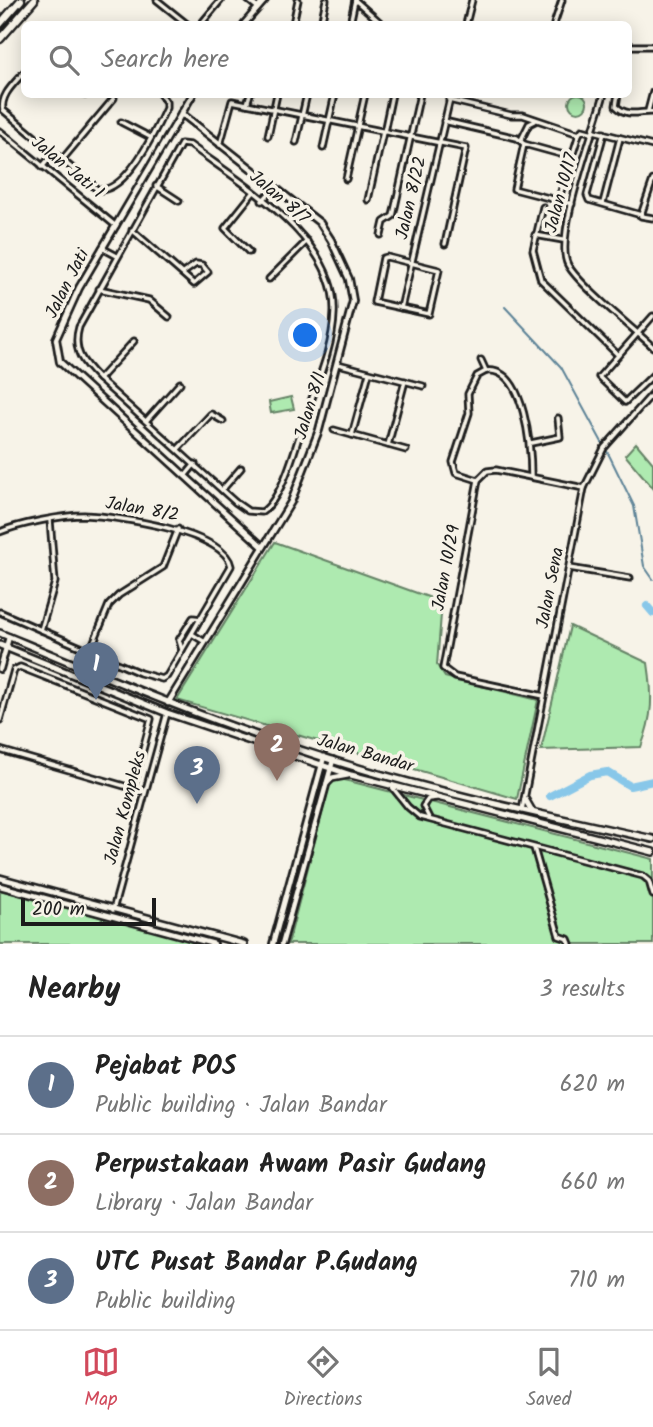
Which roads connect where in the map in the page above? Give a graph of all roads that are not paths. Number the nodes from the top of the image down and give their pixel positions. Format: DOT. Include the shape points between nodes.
graph roads {
  1 [pos="21,0"];
  2 [pos="34,0"];
  3 [pos="157,0"];
  4 [pos="168,0"];
  5 [pos="221,0"];
  6 [pos="248,0"];
  7 [pos="265,0"];
  8 [pos="298,0"];
  9 [pos="326,0"];
  10 [pos="355,0"];
  11 [pos="472,0"];
  12 [pos="562,0"];
  13 [pos="164,5"];
  14 [pos="258,8"];
  15 [pos="183,21"];
  16 [pos="204,21"];
  17 [pos="247,21"];
  18 [pos="294,21"];
  19 [pos="322,21"];
  20 [pos="351,21"];
  21 [pos="379,21"];
  22 [pos="467,21"];
  23 [pos="555,21"];
  24 [pos="0,24"];
  25 [pos="0,39"];
  26 [pos="632,46"];
  27 [pos="653,46"];
  28 [pos="21,76"];
  29 [pos="653,92"];
  30 [pos="114,98"];
  31 [pos="163,98"];
  32 [pos="190,98"];
  33 [pos="249,98"];
  34 [pos="276,98"];
  35 [pos="306,98"];
  36 [pos="334,98"];
  37 [pos="364,98"];
  38 [pos="391,98"];
  39 [pos="419,98"];
  40 [pos="450,98"];
  41 [pos="453,98"];
  42 [pos="603,98"];
  43 [pos="617,98"];
  44 [pos="247,104"];
  45 [pos="274,109"];
  46 [pos="651,112"];
  47 [pos="181,113"];
  48 [pos="303,115"];
  49 [pos="329,121"];
  50 [pos="444,121"];
  51 [pos="535,121"];
  52 [pos="121,122"];
  53 [pos="358,126"];
  54 [pos="0,131"];
  55 [pos="384,132"];
  56 [pos="594,132"];
  57 [pos="604,133"];
  58 [pos="579,134"];
  59 [pos="268,136"];
  60 [pos="150,137"];
  61 [pos="410,137"];
  62 [pos="620,138"];
  63 [pos="296,142"];
  64 [pos="522,142"];
  65 [pos="439,143"];
  66 [pos="220,145"];
  67 [pos="653,146"];
  68 [pos="323,148"];
  69 [pos="53,154"];
  70 [pos="571,157"];
  71 [pos="61,161"];
  72 [pos="42,167"];
  73 [pos="346,178"];
  74 [pos="653,180"];
  75 [pos="156,186"];
  76 [pos="275,187"];
  77 [pos="253,193"];
  78 [pos="368,200"];
  79 [pos="179,201"];
  80 [pos="262,201"];
  81 [pos="558,201"];
  82 [pos="572,204"];
  83 [pos="603,204"];
  84 [pos="543,207"];
  85 [pos="638,215"];
  86 [pos="653,219"];
  87 [pos="116,226"];
  88 [pos="132,230"];
  89 [pos="535,235"];
  90 [pos="381,236"];
  91 [pos="307,240"];
  92 [pos="563,240"];
  93 [pos="445,244"];
  94 [pos="102,248"];
  95 [pos="249,252"];
  96 [pos="117,256"];
  97 [pos="412,263"];
  98 [pos="183,273"];
  99 [pos="269,279"];
  100 [pos="99,289"];
  101 [pos="401,308"];
  102 [pos="653,316"];
  103 [pos="169,317"];
  104 [pos="637,333"];
  105 [pos="134,341"];
  106 [pos="653,347"];
  107 [pos="327,351"];
  108 [pos="341,354"];
  109 [pos="618,355"];
  110 [pos="481,360"];
  111 [pos="338,364"];
  112 [pos="486,371"];
  113 [pos="369,372"];
  114 [pos="653,375"];
  115 [pos="99,379"];
  116 [pos="405,381"];
  117 [pos="180,383"];
  118 [pos="423,386"];
  119 [pos="653,393"];
  120 [pos="558,418"];
  121 [pos="146,421"];
  122 [pos="223,421"];
  123 [pos="334,430"];
  124 [pos="352,435"];
  125 [pos="531,443"];
  126 [pos="388,445"];
  127 [pos="178,449"];
  128 [pos="406,450"];
  129 [pos="195,464"];
  130 [pos="241,468"];
  131 [pos="185,476"];
  132 [pos="531,477"];
  133 [pos="478,480"];
  134 [pos="584,488"];
  135 [pos="222,490"];
  136 [pos="50,520"];
  137 [pos="178,529"];
  138 [pos="0,532"];
  139 [pos="263,547"];
  140 [pos="569,568"];
  141 [pos="630,578"];
  142 [pos="0,612"];
  143 [pos="201,619"];
  144 [pos="41,630"];
  145 [pos="192,634"];
  146 [pos="0,635"];
  147 [pos="9,637"];
  148 [pos="205,642"];
  149 [pos="3,646"];
  150 [pos="182,650"];
  151 [pos="90,651"];
  152 [pos="0,669"];
  153 [pos="544,696"];
  154 [pos="168,703"];
  155 [pos="167,713"];
  156 [pos="0,720"];
  157 [pos="0,750"];
  158 [pos="324,757"];
  159 [pos="333,760"];
  160 [pos="321,765"];
  161 [pos="331,768"];
  162 [pos="351,775"];
  163 [pos="327,783"];
  164 [pos="392,787"];
  165 [pos="133,788"];
  166 [pos="145,792"];
  167 [pos="438,798"];
  168 [pos="525,799"];
  169 [pos="522,810"];
  170 [pos="538,814"];
  171 [pos="503,815"];
  172 [pos="430,820"];
  173 [pos="537,823"];
  174 [pos="653,839"];
  175 [pos="534,847"];
  176 [pos="653,852"];
  177 [pos="0,878"];
  178 [pos="0,886"];
  179 [pos="653,895"];
  180 [pos="113,910"];
  181 [pos="214,944"];
  182 [pos="244,944"];
  183 [pos="273,944"];
  184 [pos="282,944"];
  185 [pos="569,944"];
  1 -- 24 [label="main road"];
  2 -- 25 [label="main road"];
  3 -- 13 [label="street"];
  4 -- 13 [label="street"];
  5 -- 16 [label="street"];
  6 -- 14 [label="street"];
  7 -- 14 [label="street"];
  8 -- 18 [label="street"];
  9 -- 19 [label="street"];
  10 -- 20 [label="street"];
  10 -- 21 [label="street"];
  11 -- 22 [label="street"];
  12 -- 23 [label="street"];
  13 -- 15 [label="street"];
  14 -- 17 [label="street"];
  26 -- 27 [label="street"];
  28 -- 69 [label="street" via="6,94 2,108"];
  29 -- 46 [label="street"];
  30 -- 71 [label="street"];
  31 -- 60 [label="street" via="166,108"];
  32 -- 47 [label="street, Jalan Jati"];
  33 -- 44 [label="street"];
  34 -- 45 [label="street"];
  35 -- 48 [label="street"];
  36 -- 49 [label="street"];
  37 -- 53 [label="street"];
  38 -- 55 [label="street"];
  39 -- 61 [label="street"];
  40 -- 50 [label="street, Jalan 8/22"];
  41 -- 51 [label="street"];
  42 -- 56 [label="street, Jalan 10/17"];
  43 -- 46 [label="street" via="620,110 640,116"];
  44 -- 45 [label="street"];
  44 -- 66 [label="street" via="232,101"];
  45 -- 48 [label="street"];
  45 -- 59 [label="street"];
  47 -- 66 [label="street, Jalan 8/1"];
  47 -- 87 [label="street, Jalan Jati"];
  48 -- 49 [label="street"];
  48 -- 63 [label="street"];
  49 -- 53 [label="street"];
  49 -- 68 [label="street"];
  50 -- 64 [label="street"];
  50 -- 65 [label="street, Jalan 8/22"];
  51 -- 58 [label="street"];
  51 -- 64 [label="street" via="528,125"];
  52 -- 60 [label="street"];
  53 -- 55 [label="street"];
  53 -- 73 [label="street"];
  54 -- 72 [label="street, Jalan Jati 1"];
  55 -- 61 [label="street"];
  55 -- 78 [label="street"];
  56 -- 57 [label="street"];
  56 -- 58 [label="street" via="582,130"];
  56 -- 82 [label="street, Jalan 10/17"];
  57 -- 62 [label="street"];
  57 -- 83 [label="street" via="587,195"];
  58 -- 70 [label="street"];
  60 -- 71 [label="street" via="124,180 106,190 94,188"];
  61 -- 65 [label="street"];
  61 -- 90 [label="street" via="393,216 384,222"];
  62 -- 67 [label="street"];
  62 -- 83 [label="street"];
  64 -- 70 [label="street"];
  64 -- 81 [label="street" via="513,188"];
  65 -- 93 [label="street" via="466,148"];
  65 -- 97 [label="street, Jalan 8/22"];
  66 -- 76 [label="street, Jalan 8/1"];
  69 -- 71 [label="street"];
  69 -- 72 [label="street"];
  70 -- 81 [label="street"];
  72 -- 87 [label="street, Jalan Jati 1"];
  74 -- 85 [label="street" via="644,212"];
  75 -- 77 [label="street, Jalan 8/7" via="175,148 184,143"];
  75 -- 79 [label="street"];
  75 -- 88 [label="street, Jalan 8/7"];
  76 -- 80 [label="street"];
  76 -- 108 [label="street, Jalan 8/1" via="320,223 349,279 353,310"];
  77 -- 80 [label="street, Jalan 8/7"];
  77 -- 95 [label="street" via="225,228"];
  80 -- 91 [label="street, Jalan 8/7"];
  81 -- 82 [label="street"];
  82 -- 92 [label="street, Jalan 10/17"];
  83 -- 85 [label="street"];
  84 -- 89 [label="street"];
  85 -- 86 [label="street"];
  87 -- 94 [label="street, Jalan Jati"];
  88 -- 96 [label="street, Jalan 8/7"];
  88 -- 98 [label="street"];
  89 -- 92 [label="street"];
  89 -- 109 [label="street" via="533,250 542,281"];
  91 -- 99 [label="street"];
  91 -- 107 [label="street, Jalan 8/7" via="327,274 333,297 334,322"];
  92 -- 104 [label="street, Jalan 10/17" via="564,256 573,273"];
  94 -- 96 [label="street"];
  94 -- 131 [label="street, Jalan Jati" via="56,339 59,360"];
  96 -- 100 [label="street, Jalan 8/7"];
  97 -- 101 [label="street, Jalan 8/22"];
  97 -- 101 [label="street" via="385,257 379,279 374,302"];
  97 -- 101 [label="street" via="439,270 437,282 429,314"];
  98 -- 98 [label="street" via="195,285 208,272 196,264"];
  100 -- 103 [label="street" via="149,300"];
  100 -- 115 [label="street, Jalan 8/7" via="75,340 80,360"];
  102 -- 104 [label="street"];
  104 -- 106 [label="street, Jalan 10/17"];
  104 -- 109 [label="street"];
  105 -- 115 [label="street"];
  107 -- 108 [label="street"];
  107 -- 135 [label="street, Jalan 8/7" via="287,472 267,508 248,511"];
  108 -- 111 [label="street, Jalan 8/1"];
  109 -- 114 [label="street" via="599,377 624,402"];
  110 -- 112 [label="street"];
  111 -- 113 [label="street"];
  111 -- 139 [label="street, Jalan 8/1" via="298,487"];
  112 -- 125 [label="street" via="497,371 512,386"];
  112 -- 133 [label="street" via="470,386 469,413 453,462 456,473"];
  113 -- 116 [label="street"];
  113 -- 124 [label="street"];
  115 -- 121 [label="street, Jalan 8/7"];
  116 -- 118 [label="street"];
  116 -- 126 [label="street"];
  117 -- 121 [label="street"];
  119 -- 134 [label="street, Jalan Sena" via="604,448"];
  120 -- 125 [label="street" via="560,437"];
  121 -- 127 [label="street, Jalan 8/7"];
  122 -- 127 [label="street" via="211,414"];
  123 -- 124 [label="street"];
  124 -- 126 [label="street"];
  125 -- 132 [label="street"];
  126 -- 128 [label="street"];
  127 -- 129 [label="street, Jalan 8/7"];
  129 -- 131 [label="street"];
  129 -- 135 [label="street, Jalan 8/7"];
  130 -- 135 [label="street"];
  131 -- 139 [label="street, Jalan Jati"];
  132 -- 133 [label="street" via="491,469"];
  132 -- 134 [label="street"];
  133 -- 153 [label="street, Jalan 10/29" via="443,668 455,677"];
  134 -- 140 [label="street, Jalan Sena"];
  136 -- 137 [label="street, Jalan 8/2" via="84,515"];
  136 -- 138 [label="street, Jalan 8/2"];
  136 -- 144 [label="street" via="55,582"];
  137 -- 143 [label="street, Jalan 8/2" via="208,543 231,562"];
  137 -- 151 [label="street" via="163,567 109,605"];
  139 -- 148 [label="street, Jalan 8/1"];
  140 -- 141 [label="street"];
  140 -- 153 [label="street, Jalan Sena"];
  142 -- 144 [label="street, Jalan 8/2"];
  143 -- 145 [label="street, Jalan 8/2"];
  143 -- 150 [label="street" via="187,623 179,641"];
  144 -- 151 [label="street, Jalan 8/2"];
  145 -- 148 [label="street"];
  145 -- 150 [label="street, Jalan 8/2"];
  146 -- 147 [label="main road, Jalan Bandar"];
  147 -- 149 [label="street"];
  147 -- 154 [label="main road, Jalan Bandar"];
  148 -- 154 [label="street, Jalan 8/1"];
  149 -- 152 [label="street"];
  149 -- 155 [label="main road, Jalan Bandar"];
  150 -- 151 [label="street, Jalan 8/2" via="162,679"];
  153 -- 168 [label="street, Jalan Sena"];
  154 -- 158 [label="main road, Jalan Bandar"];
  155 -- 160 [label="main road, Jalan Bandar"];
  155 -- 166 [label="street, Jalan Kompleks"];
  156 -- 165 [label="street" via="15,670 20,667 151,719"];
  157 -- 165 [label="street"];
  158 -- 159 [label="main road, Jalan Bandar"];
  158 -- 160 [label="street"];
  159 -- 161 [label="street"];
  159 -- 169 [label="main road, Jalan Bandar"];
  160 -- 161 [label="main road, Jalan Bandar"];
  160 -- 183 [label="street"];
  161 -- 162 [label="main road, Jalan Bandar"];
  161 -- 163 [label="street"];
  162 -- 163 [label="main road"];
  162 -- 164 [label="main road, Jalan Bandar"];
  163 -- 184 [label="street"];
  164 -- 167 [label="main road, Jalan Bandar"];
  164 -- 172 [label="street" via="414,813"];
  165 -- 166 [label="street"];
  166 -- 180 [label="street, Jalan Kompleks"];
  167 -- 171 [label="main road, Jalan Bandar"];
  167 -- 172 [label="street" via="428,799 423,806"];
  168 -- 169 [label="street, Jalan Sena"];
  168 -- 170 [label="main road" via="527,807"];
  169 -- 170 [label="main road, Jalan Bandar"];
  169 -- 171 [label="main road" via="517,815"];
  169 -- 173 [label="main road"];
  170 -- 174 [label="main road, Jalan Bandar"];
  171 -- 173 [label="main road, Jalan Bandar"];
  172 -- 175 [label="street"];
  173 -- 176 [label="main road, Jalan Bandar"];
  175 -- 179 [label="street" via="644,877"];
  175 -- 185 [label="street" via="559,936"];
  177 -- 180 [label="street"];
  178 -- 181 [label="street"];
  180 -- 182 [label="street"];
}
